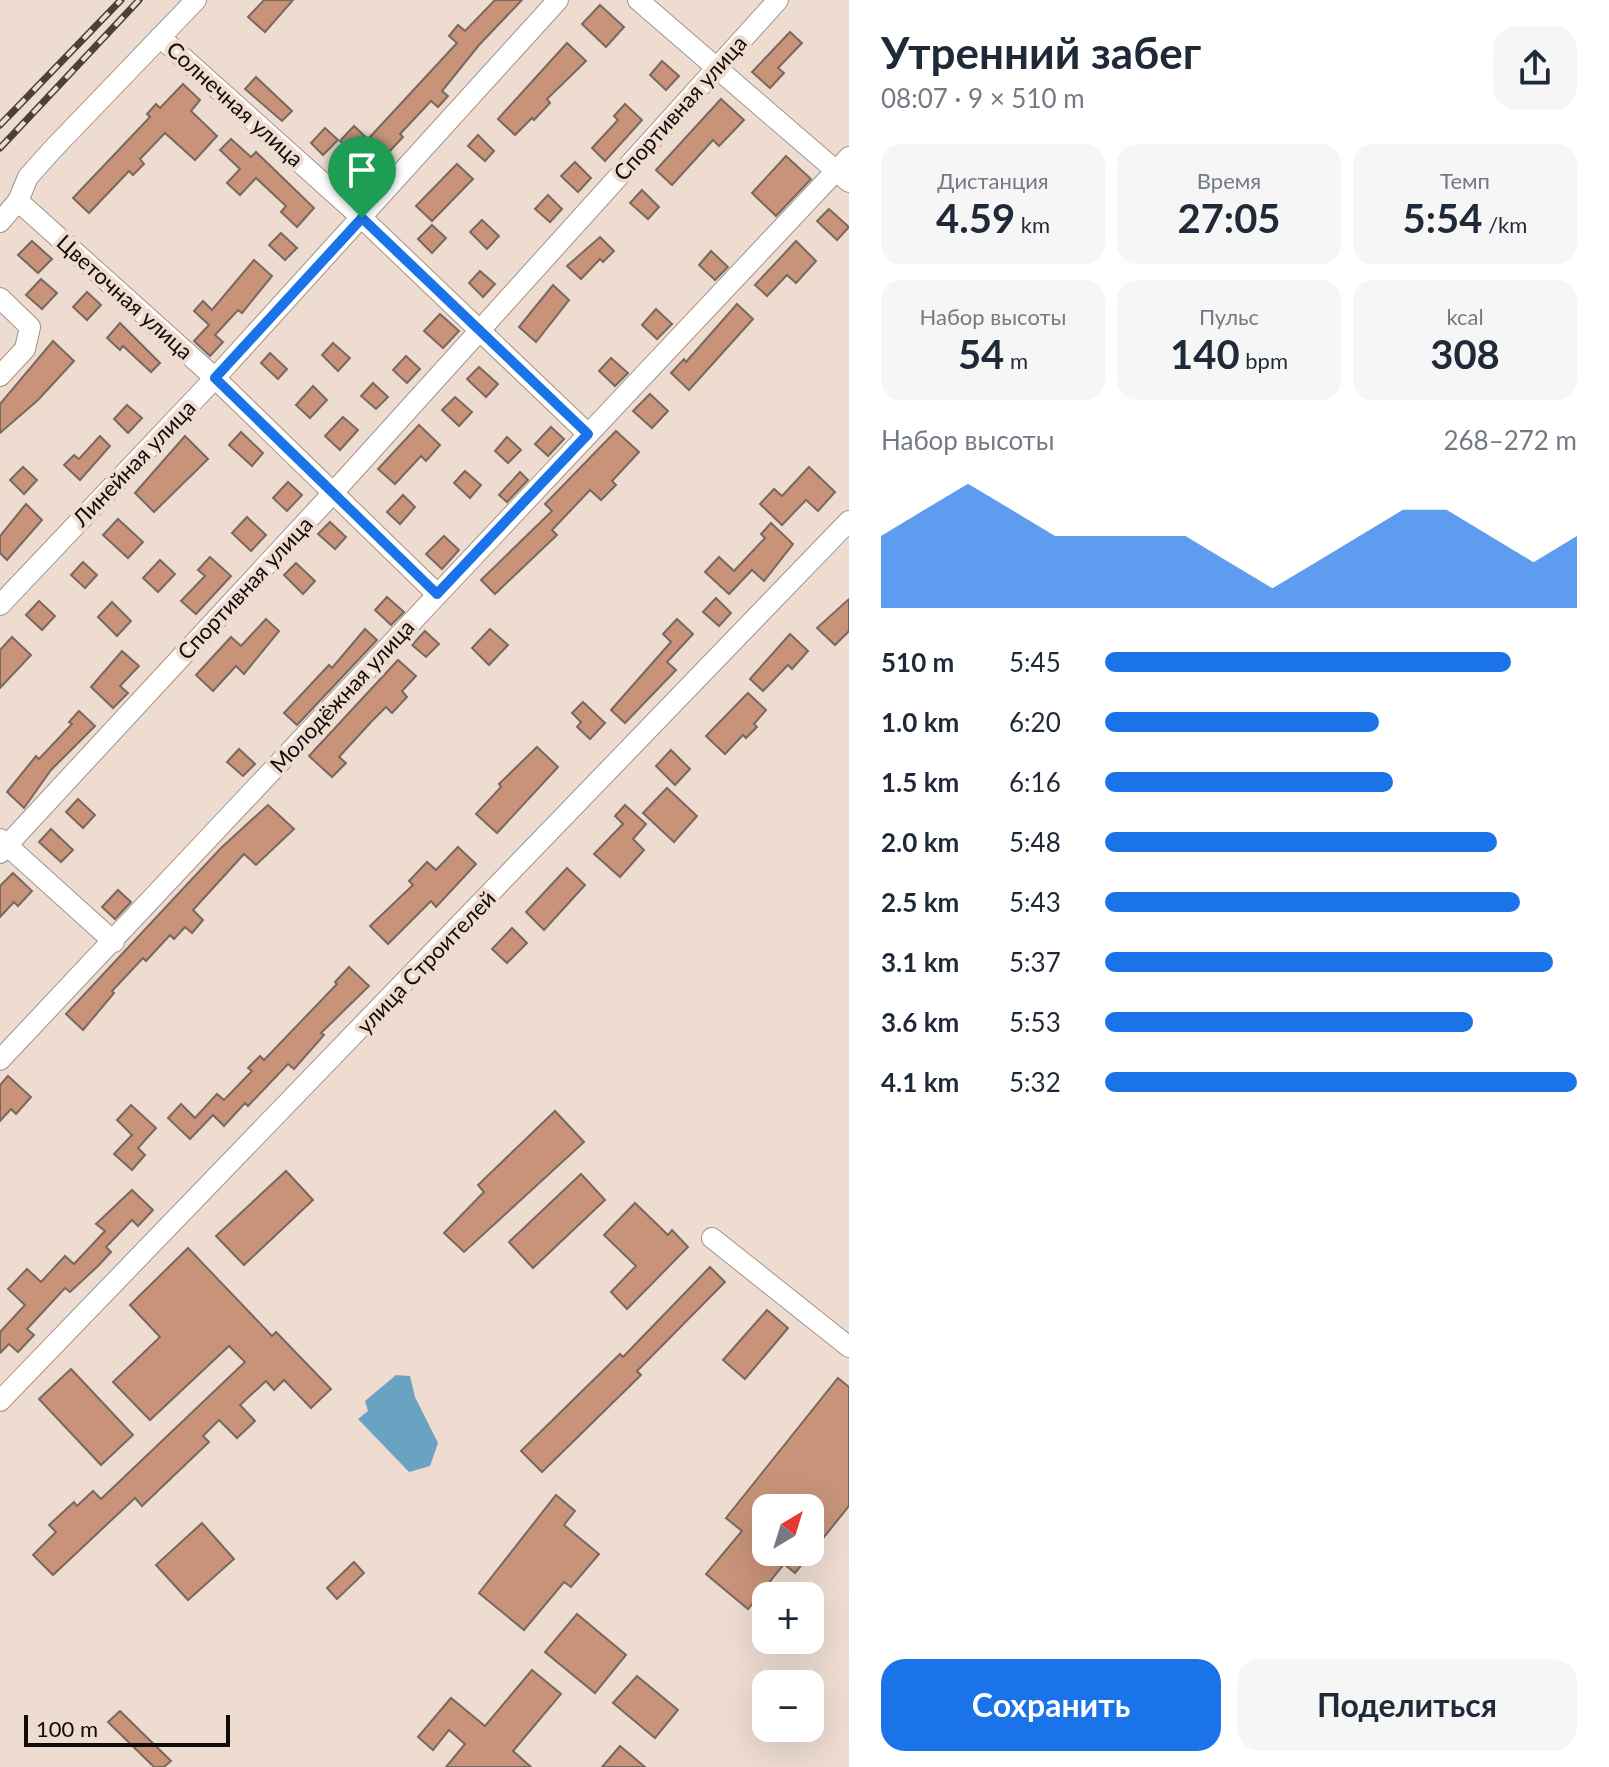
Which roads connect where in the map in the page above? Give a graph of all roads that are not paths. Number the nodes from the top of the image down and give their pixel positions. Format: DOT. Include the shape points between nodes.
graph roads {
  1 [pos="196,0"];
  2 [pos="558,0"];
  3 [pos="638,0"];
  4 [pos="778,0"];
  5 [pos="160,37"];
  6 [pos="717,67"];
  7 [pos="845,170"];
  8 [pos="18,201"];
  9 [pos="362,218"];
  10 [pos="0,222"];
  11 [pos="0,298"];
  12 [pos="481,330"];
  13 [pos="0,376"];
  14 [pos="215,378"];
  15 [pos="588,434"];
  16 [pos="332,494"];
  17 [pos="849,521"];
  18 [pos="437,594"];
  19 [pos="0,605"];
  20 [pos="2,846"];
  21 [pos="114,942"];
  22 [pos="0,1060"];
  23 [pos="712,1238"];
  24 [pos="849,1347"];
  25 [pos="0,1401"];
  1 -- 5 [label="street"];
  2 -- 9 [label="street, Линейная улица"];
  3 -- 6 [label="street"];
  4 -- 6 [label="street, Спортивная улица"];
  5 -- 8 [label="street" via="28,177"];
  5 -- 9 [label="street, Солнечная улица"];
  6 -- 7 [label="street"];
  6 -- 12 [label="street, Спортивная улица"];
  7 -- 15 [label="street, Молодёжная улица"];
  8 -- 10 [label="street"];
  8 -- 14 [label="street, Цветочная улица"];
  9 -- 12 [label="street, Солнечная улица"];
  9 -- 14 [label="street, Линейная улица"];
  11 -- 13 [label="street" via="30,327 25,349"];
  12 -- 15 [label="street, Солнечная улица"];
  12 -- 16 [label="street, Спортивная улица"];
  14 -- 16 [label="street, Цветочная улица"];
  14 -- 19 [label="street, Линейная улица"];
  15 -- 18 [label="street, Молодёжная улица"];
  16 -- 18 [label="street, Цветочная улица"];
  16 -- 20 [label="street, Спортивная улица"];
  17 -- 25 [label="street, улица Строителей"];
  18 -- 21 [label="street, Молодёжная улица"];
  20 -- 21 [label="street"];
  21 -- 22 [label="street, Молодёжная улица"];
  23 -- 24 [label="street"];
}
